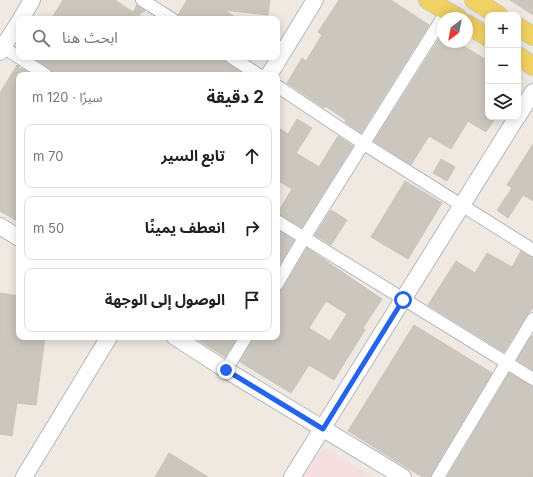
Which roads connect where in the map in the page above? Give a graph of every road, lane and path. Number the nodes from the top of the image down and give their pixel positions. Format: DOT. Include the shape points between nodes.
graph roads {
  1 [pos="32,0"];
  2 [pos="142,0"];
  3 [pos="315,0"];
  4 [pos="428,0"];
  5 [pos="474,0"];
  6 [pos="449,12"];
  7 [pos="493,12"];
  8 [pos="22,16"];
  9 [pos="167,16"];
  10 [pos="16,26"];
  11 [pos="473,28"];
  12 [pos="521,29"];
  13 [pos="485,35"];
  14 [pos="437,36"];
  15 [pos="533,36"];
  16 [pos="1,48"];
  17 [pos="16,57"];
  18 [pos="280,57"];
  19 [pos="521,58"];
  20 [pos="21,60"];
  21 [pos="236,60"];
  22 [pos="278,60"];
  23 [pos="533,66"];
  24 [pos="41,72"];
  25 [pos="255,72"];
  26 [pos="271,72"];
  27 [pos="280,88"];
  28 [pos="533,92"];
  29 [pos="521,111"];
  30 [pos="515,120"];
  31 [pos="364,144"];
  32 [pos="462,205"];
  33 [pos="280,223"];
  34 [pos="0,226"];
  35 [pos="16,236"];
  36 [pos="304,238"];
  37 [pos="533,250"];
  38 [pos="280,279"];
  39 [pos="403,300"];
  40 [pos="533,319"];
  41 [pos="107,340"];
  42 [pos="180,340"];
  43 [pos="244,340"];
  44 [pos="506,363"];
  45 [pos="226,370"];
  46 [pos="533,379"];
  47 [pos="323,429"];
  48 [pos="24,477"];
  49 [pos="292,477"];
  50 [pos="403,477"];
  51 [pos="438,477"];
  1 -- 8 [label="street"];
  2 -- 9 [label="street"];
  3 -- 18 [label="street"];
  4 -- 6 [label="main road"];
  5 -- 7 [label="main road"];
  10 -- 16 [label="street"];
  11 -- 13 [label="main road"];
  12 -- 15 [label="main road"];
  14 -- 31 [label="street"];
  16 -- 17 [label="street"];
  19 -- 23 [label="main road"];
  20 -- 24 [label="street"];
  21 -- 25 [label="street"];
  22 -- 26 [label="street"];
  27 -- 31 [label="street"];
  28 -- 29 [label="street"];
  30 -- 32 [label="street"];
  31 -- 32 [label="street"];
  31 -- 36 [label="street"];
  32 -- 37 [label="street"];
  32 -- 39 [label="street"];
  33 -- 36 [label="street"];
  34 -- 35 [label="street"];
  36 -- 38 [label="street"];
  36 -- 39 [label="street"];
  39 -- 44 [label="street"];
  39 -- 47 [label="street"];
  40 -- 44 [label="street"];
  41 -- 48 [label="street"];
  42 -- 45 [label="street"];
  43 -- 45 [label="street"];
  44 -- 46 [label="street"];
  44 -- 51 [label="street"];
  45 -- 47 [label="street"];
  47 -- 49 [label="street"];
  47 -- 50 [label="street"];
}
